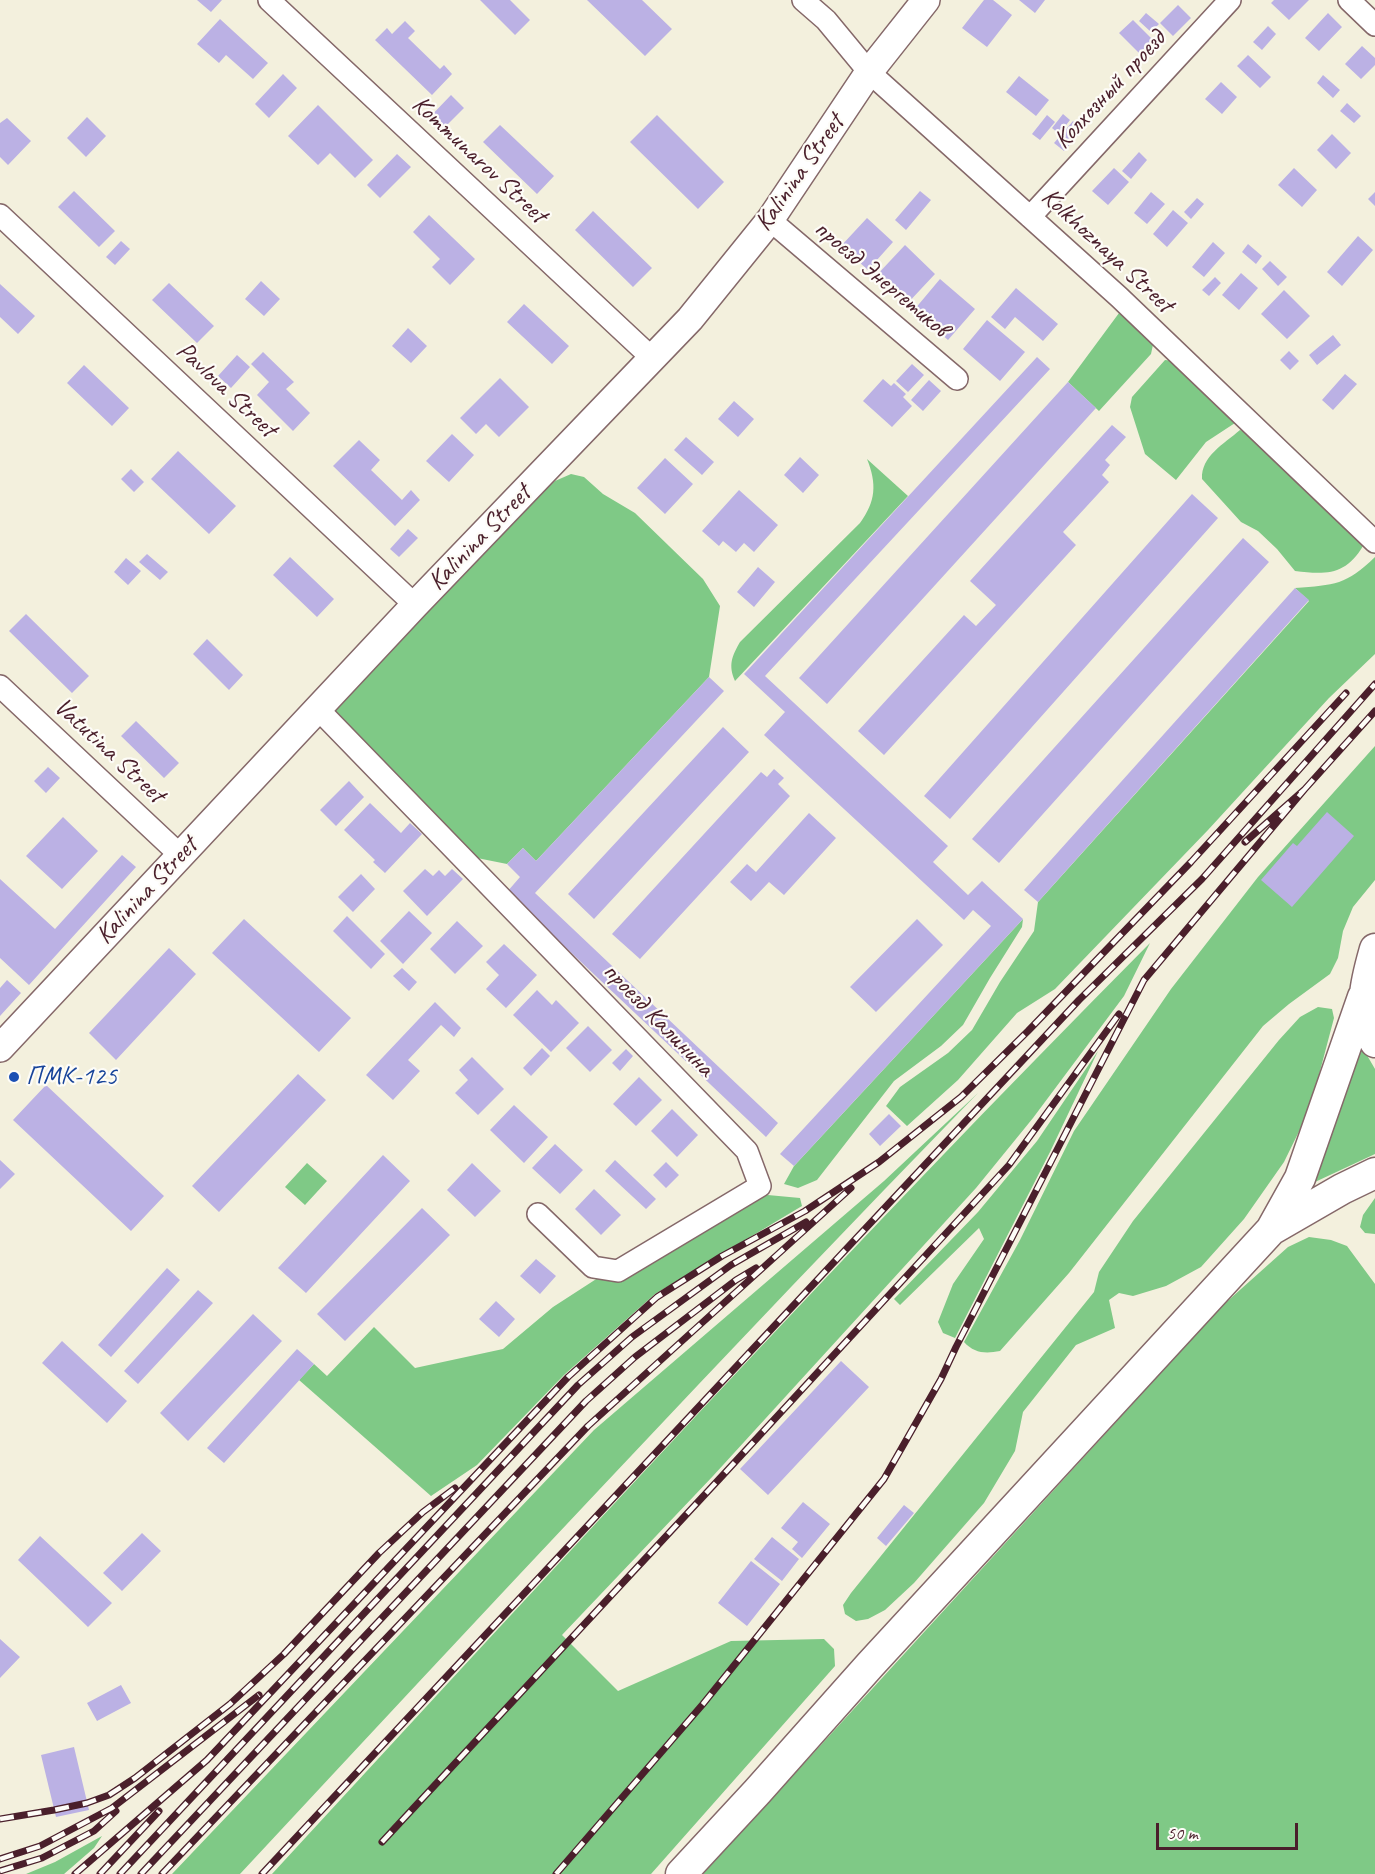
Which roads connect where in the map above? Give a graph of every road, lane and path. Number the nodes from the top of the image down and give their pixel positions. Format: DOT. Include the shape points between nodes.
graph roads {
  1 [pos="269,0"];
  2 [pos="803,0"];
  3 [pos="926,0"];
  4 [pos="1230,0"];
  5 [pos="1349,0"];
  6 [pos="1375,25"];
  7 [pos="869,72"];
  8 [pos="0,215"];
  9 [pos="1030,217"];
  10 [pos="770,220"];
  11 [pos="652,359"];
  12 [pos="957,379"];
  13 [pos="1375,542"];
  14 [pos="414,605"];
  15 [pos="0,686"];
  16 [pos="318,709"];
  17 [pos="180,855"];
  18 [pos="1375,949"];
  19 [pos="1363,997"];
  20 [pos="1375,1042"];
  21 [pos="0,1048"];
  22 [pos="1375,1173"];
  23 [pos="538,1214"];
  24 [pos="1271,1230"];
  25 [pos="681,1874"];
  1 -- 11 [label="street, Kommunarov Street"];
  2 -- 7 [label="street, Kolkhoznaya Street"];
  3 -- 7 [label="street, Kalinina Street"];
  4 -- 9 [label="street, Колхозный проезд"];
  5 -- 6 [label="street"];
  7 -- 9 [label="street, Kolkhoznaya Street"];
  7 -- 10 [label="street, Kalinina Street"];
  8 -- 14 [label="street, Pavlova Street"];
  9 -- 13 [label="street, Kolkhoznaya Street"];
  10 -- 11 [label="street, Kalinina Street" via="690,319"];
  10 -- 12 [label="street, проезд Энергетиков"];
  11 -- 14 [label="street, Kalinina Street"];
  14 -- 16 [label="street, Kalinina Street"];
  15 -- 17 [label="street, Vatutina Street"];
  16 -- 17 [label="street, Kalinina Street"];
  16 -- 23 [label="street, проезд Калинина" via="747,1151 760,1186 618,1271 593,1267"];
  17 -- 21 [label="street, Kalinina Street"];
  18 -- 19 [label="main road"];
  19 -- 20 [label="main road" via="1369,1032"];
  19 -- 24 [label="main road" via="1300,1178"];
  22 -- 24 [label="main road"];
  24 -- 25 [label="main road"];
}
